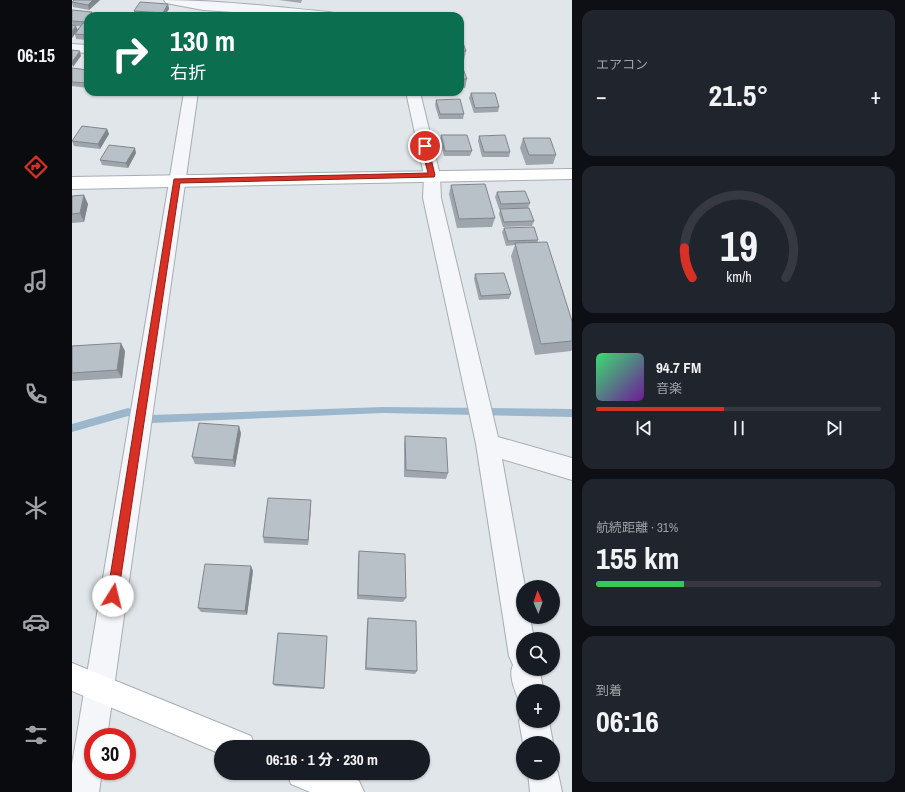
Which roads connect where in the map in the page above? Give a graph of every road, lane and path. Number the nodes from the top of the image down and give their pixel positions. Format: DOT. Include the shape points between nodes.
graph roads {
  1 [pos="170,0"];
  2 [pos="202,11"];
  3 [pos="290,12"];
  4 [pos="72,48"];
  5 [pos="84,49"];
  6 [pos="190,96"];
  7 [pos="414,96"];
  8 [pos="572,174"];
  9 [pos="432,175"];
  10 [pos="176,181"];
  11 [pos="72,183"];
  12 [pos="488,444"];
  13 [pos="572,469"];
  14 [pos="519,632"];
  15 [pos="85,683"];
  16 [pos="223,740"];
  17 [pos="80,775"];
  18 [pos="319,780"];
  19 [pos="544,780"];
  20 [pos="348,792"];
  21 [pos="546,792"];
  1 -- 2 [label="street"];
  2 -- 3 [label="street" via="261,9"];
  4 -- 5 [label="street"];
  6 -- 10 [label="street"];
  7 -- 9 [label="street"];
  8 -- 9 [label="street"];
  9 -- 10 [label="street"];
  9 -- 12 [label="street" via="432,198"];
  10 -- 11 [label="street"];
  10 -- 15 [label="street"];
  12 -- 13 [label="street"];
  12 -- 14 [label="street"];
  15 -- 16 [label="street"];
  15 -- 17 [label="street"];
  18 -- 20 [label="street"];
  19 -- 21 [label="street"];
}
